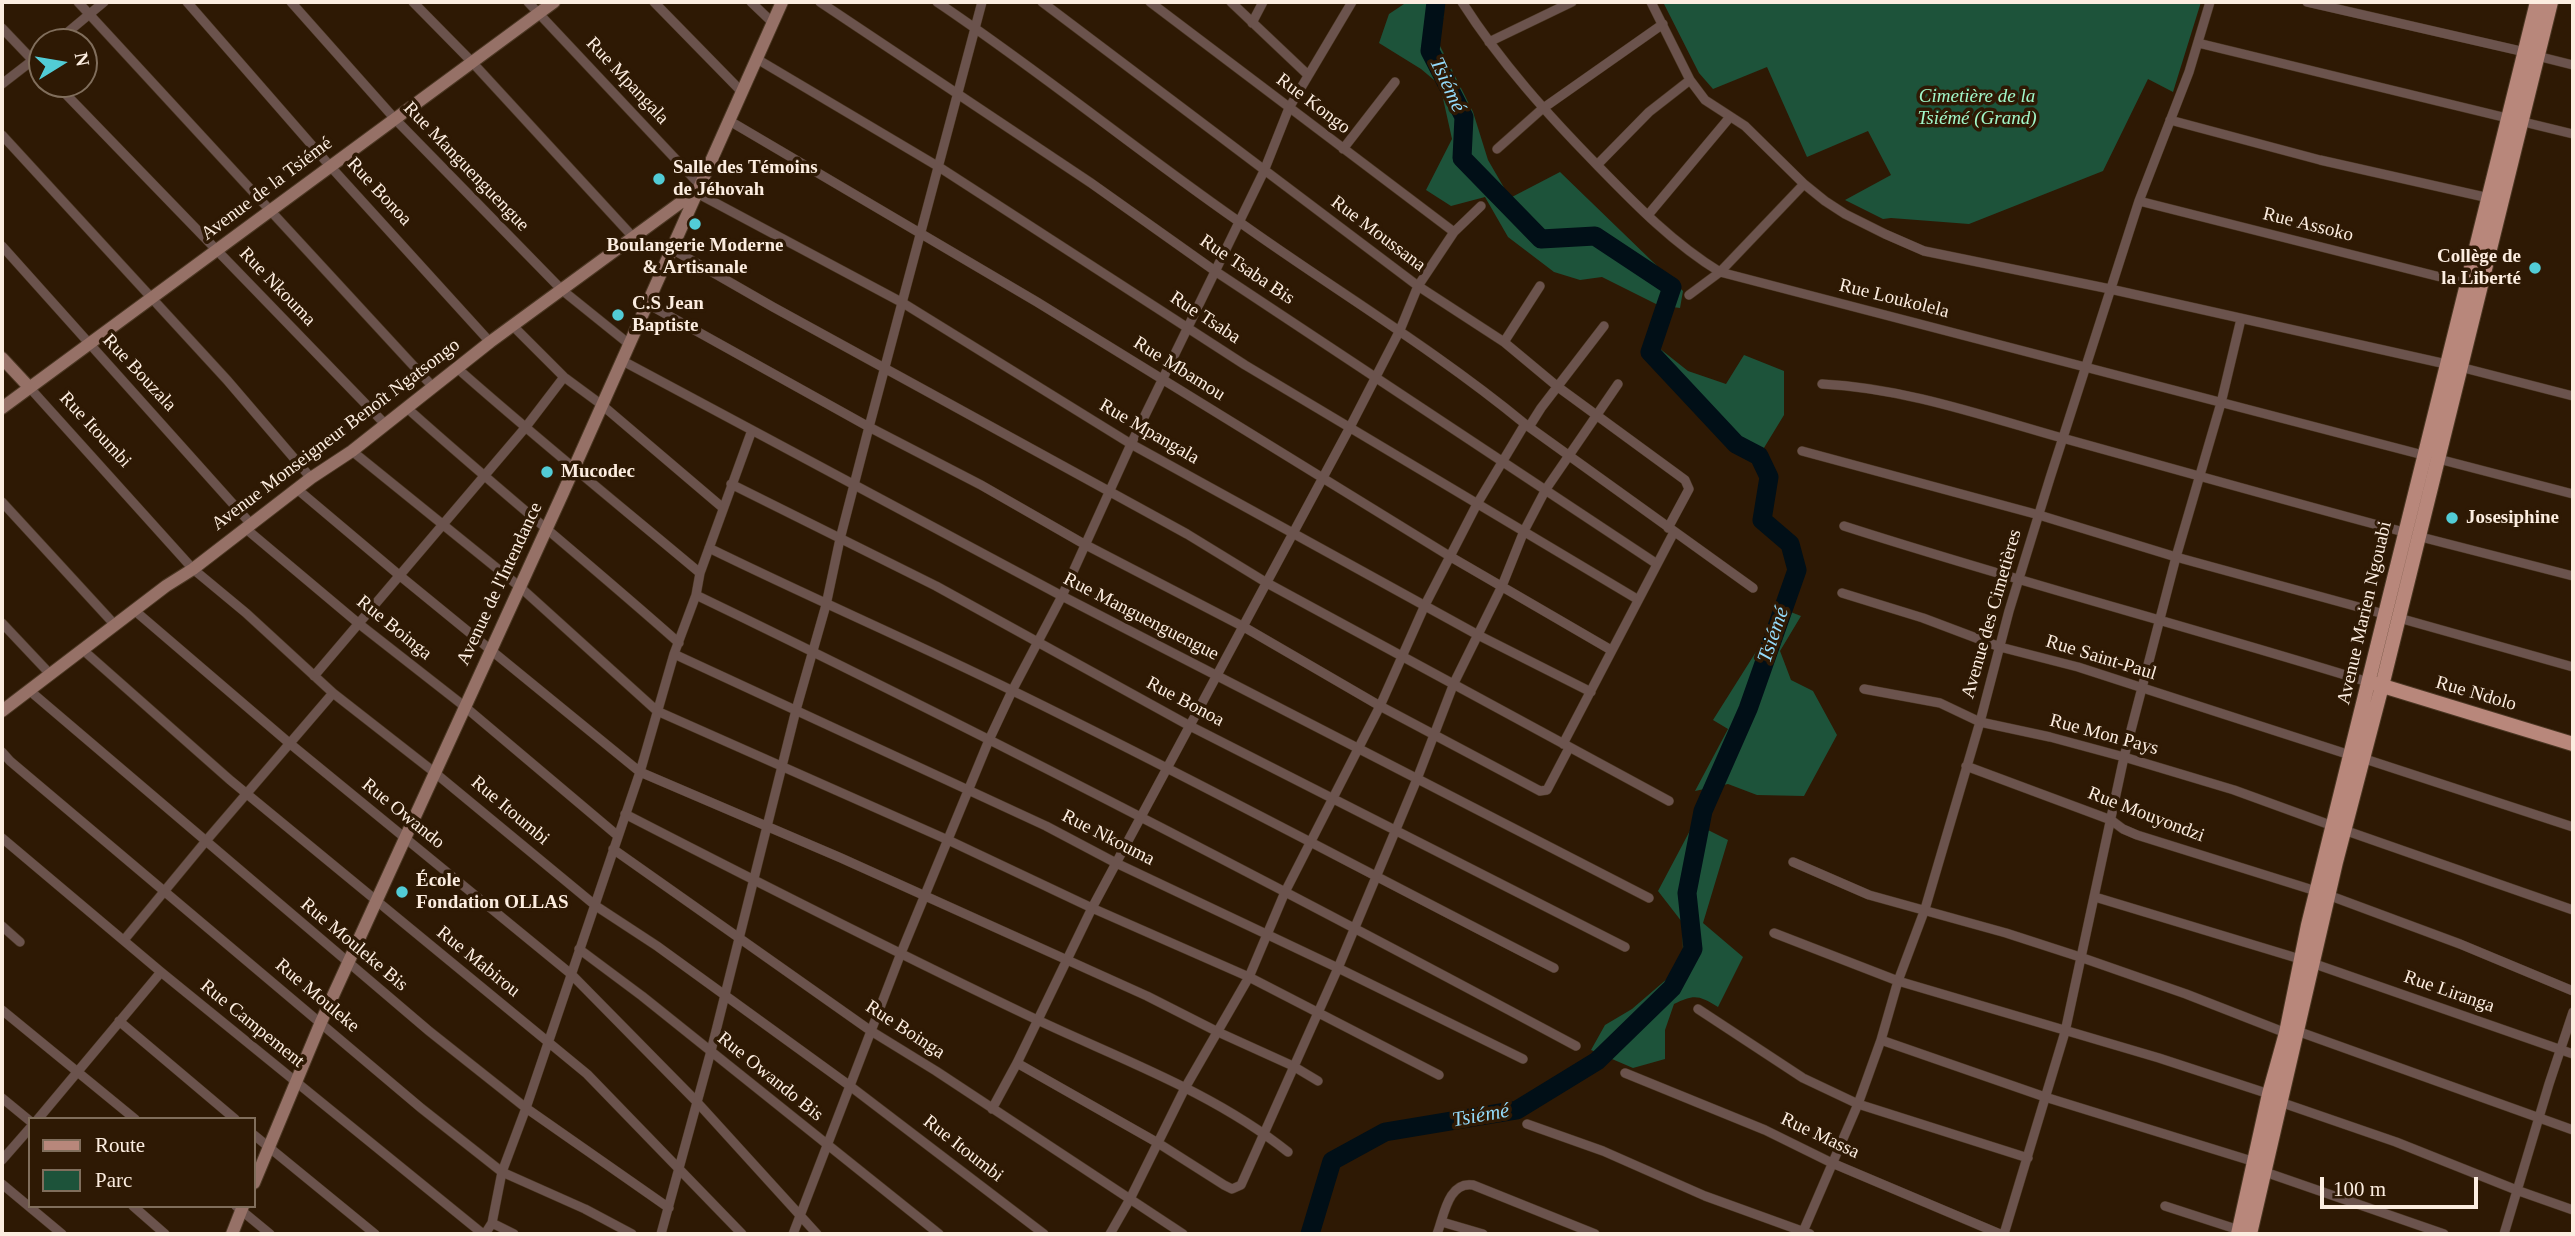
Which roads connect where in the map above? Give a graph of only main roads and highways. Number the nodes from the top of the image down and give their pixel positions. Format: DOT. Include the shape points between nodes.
graph roads {
  1 [pos="2537,2"];
  2 [pos="2551,2"];
  3 [pos="2531,54"];
  4 [pos="2514,120"];
  5 [pos="2453,365"];
  6 [pos="2375,684"];
  7 [pos="2573,744"];
  8 [pos="2242,1233"];
  1 -- 3 [label="main road, Avenue Marien Ngouabi"];
  2 -- 3 [label="main road"];
  3 -- 4 [label="main road, Avenue Marien Ngouabi"];
  4 -- 5 [label="main road"];
  4 -- 5 [label="main road, Avenue Marien Ngouabi" via="2489,198"];
  5 -- 6 [label="main road, Avenue Marien Ngouabi"];
  6 -- 7 [label="main road, Rue Ndolo"];
  6 -- 8 [label="main road, Avenue Marien Ngouabi"];
}
